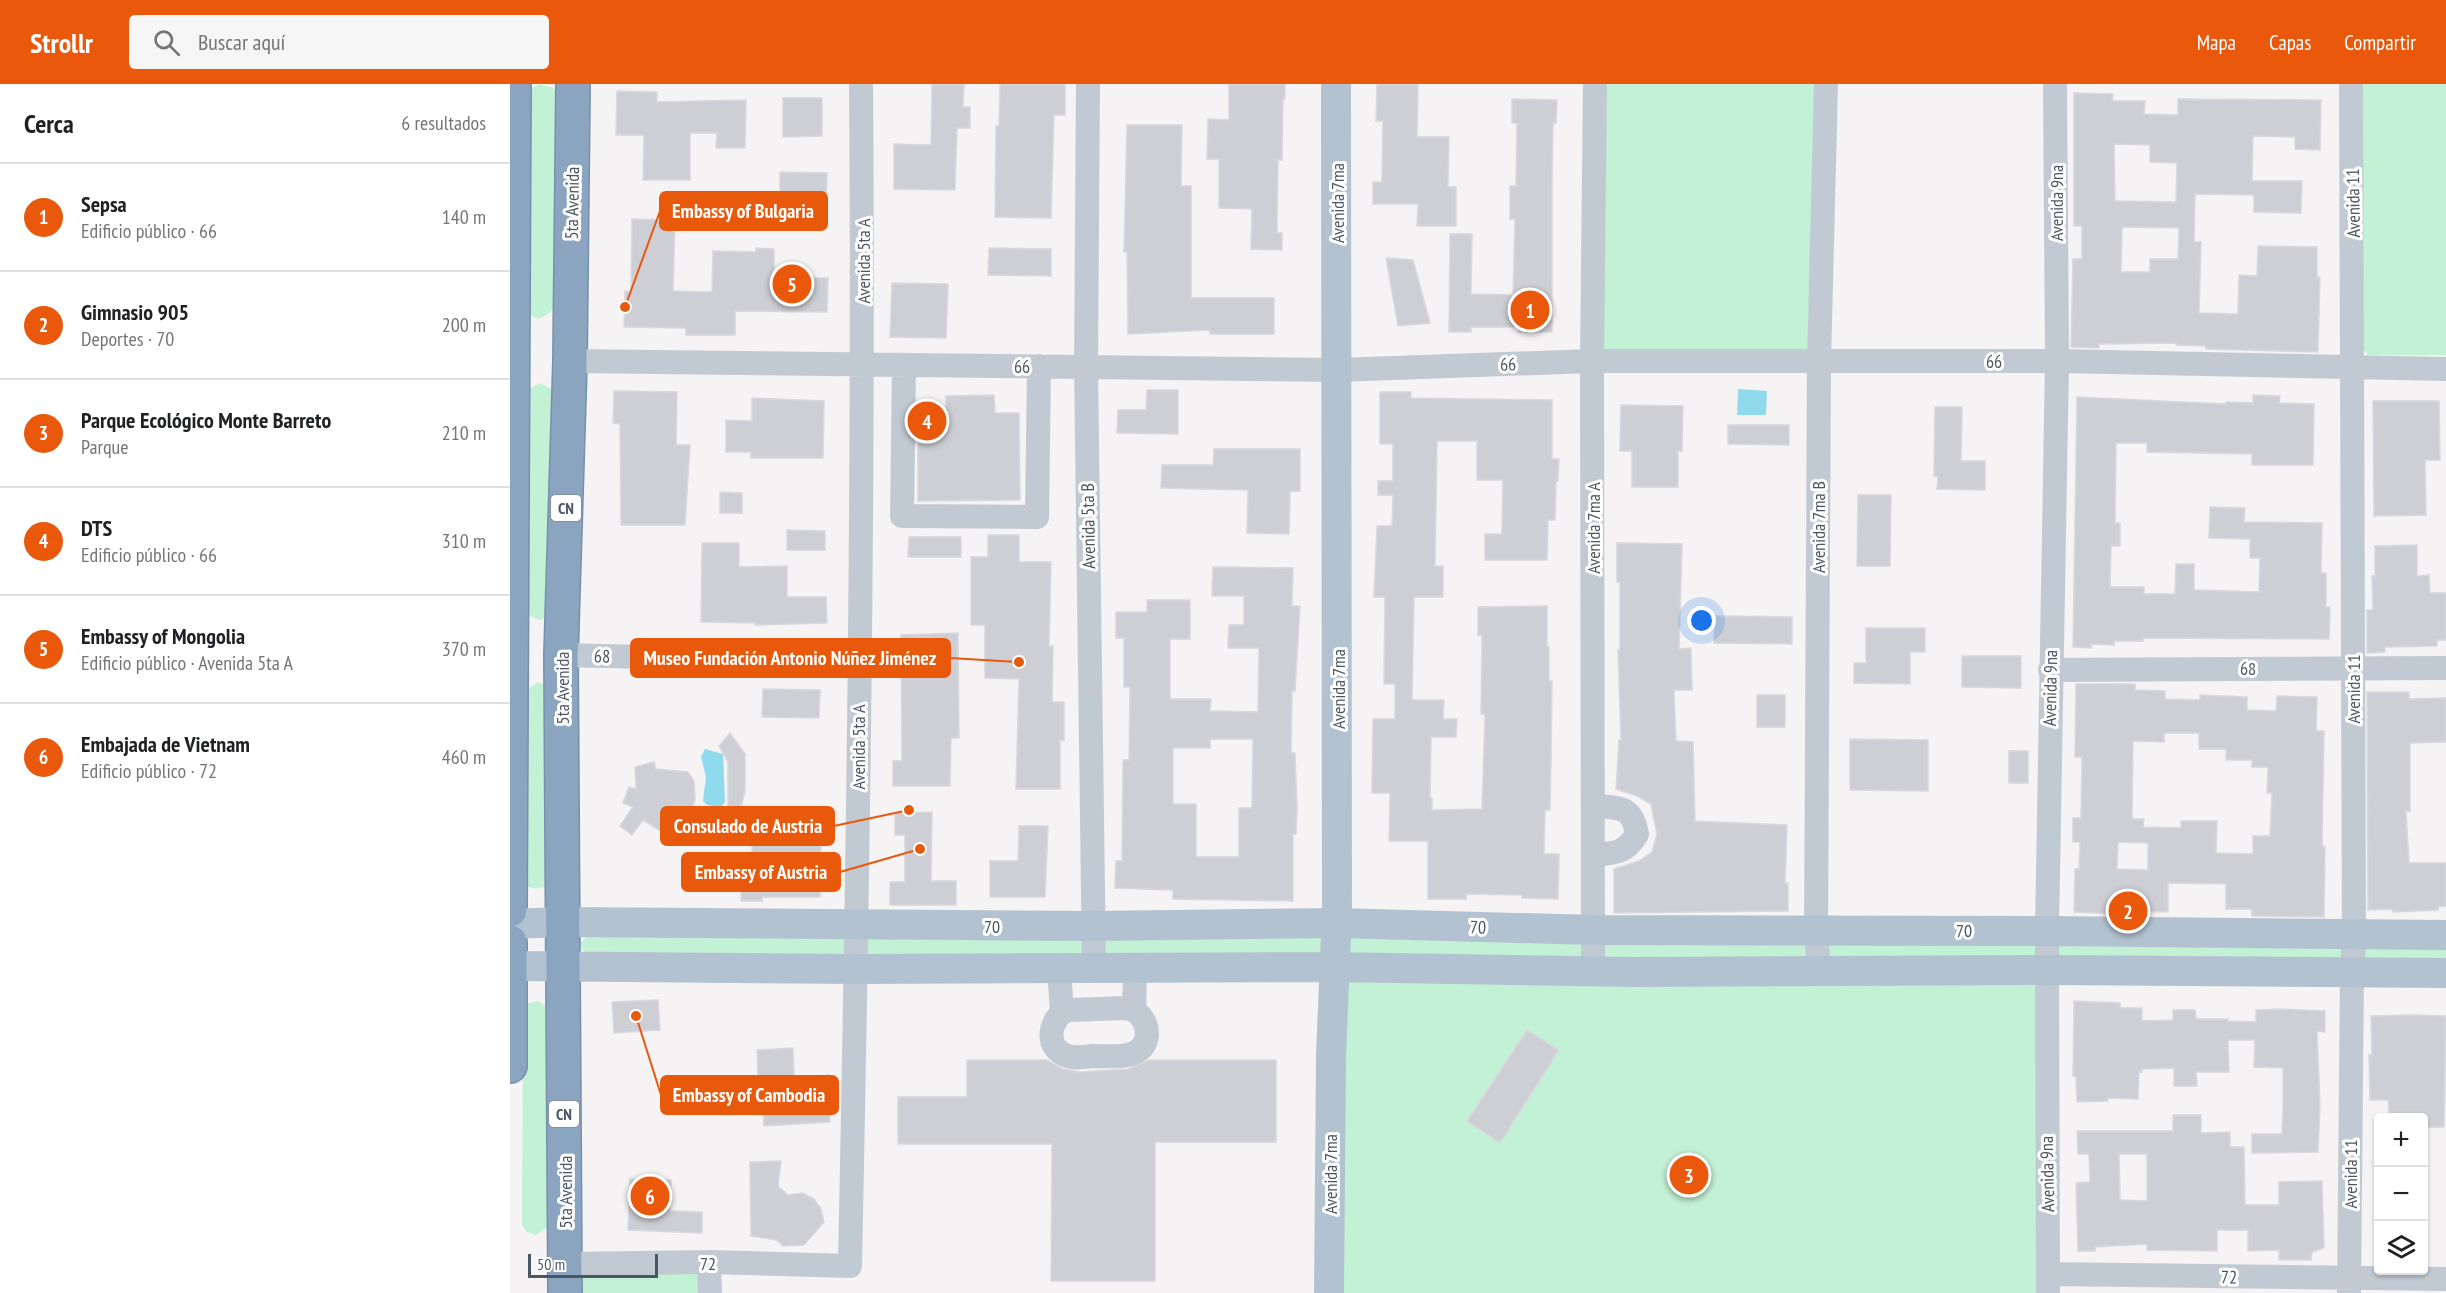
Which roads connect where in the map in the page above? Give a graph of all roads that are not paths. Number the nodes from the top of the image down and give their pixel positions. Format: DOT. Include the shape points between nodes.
graph roads {
  1 [pos="514,84"];
  2 [pos="573,84"];
  3 [pos="861,84"];
  4 [pos="1088,84"];
  5 [pos="1336,84"];
  6 [pos="1595,84"];
  7 [pos="1826,84"];
  8 [pos="2055,84"];
  9 [pos="2351,84"];
  10 [pos="570,361"];
  11 [pos="1592,361"];
  12 [pos="2057,361"];
  13 [pos="512,363"];
  14 [pos="1819,363"];
  15 [pos="863,366"];
  16 [pos="904,366"];
  17 [pos="1039,366"];
  18 [pos="1086,366"];
  19 [pos="2352,366"];
  20 [pos="2446,369"];
  21 [pos="1338,370"];
  22 [pos="510,653"];
  23 [pos="561,655"];
  24 [pos="859,662"];
  25 [pos="2353,667"];
  26 [pos="2446,668"];
  27 [pos="2050,670"];
  28 [pos="1594,806"];
  29 [pos="1594,854"];
  30 [pos="510,910"];
  31 [pos="562,922"];
  32 [pos="1337,923"];
  33 [pos="510,924"];
  34 [pos="857,925"];
  35 [pos="1092,926"];
  36 [pos="1594,930"];
  37 [pos="1816,930"];
  38 [pos="2047,931"];
  39 [pos="2354,935"];
  40 [pos="2446,935"];
  41 [pos="510,942"];
  42 [pos="563,965"];
  43 [pos="510,966"];
  44 [pos="1334,967"];
  45 [pos="1059,968"];
  46 [pos="1094,968"];
  47 [pos="1135,968"];
  48 [pos="856,969"];
  49 [pos="1819,970"];
  50 [pos="2048,970"];
  51 [pos="1593,972"];
  52 [pos="2352,973"];
  53 [pos="2446,973"];
  54 [pos="1134,1010"];
  55 [pos="1062,1013"];
  56 [pos="510,1066"];
  57 [pos="710,1262"];
  58 [pos="850,1266"];
  59 [pos="565,1278"];
  60 [pos="2446,1279"];
  61 [pos="2049,1283"];
  62 [pos="2349,1286"];
  63 [pos="710,1293"];
  64 [pos="1329,1293"];
  1 -- 13 [label="highway"];
  2 -- 10 [label="highway, 5ta Avenida / CN"];
  3 -- 15 [label="street, Avenida 5ta A"];
  4 -- 18 [label="street, Avenida 5ta B"];
  5 -- 21 [label="main road, Avenida 7ma"];
  6 -- 11 [label="street, Avenida 7ma A"];
  7 -- 14 [label="street, Avenida 7ma B"];
  8 -- 12 [label="street, Avenida 9na"];
  9 -- 19 [label="street, Avenida 11"];
  10 -- 15 [label="street, 66"];
  10 -- 23 [label="highway, 5ta Avenida / CN"];
  11 -- 14 [label="street, 66"];
  11 -- 21 [label="street, 66"];
  11 -- 28 [label="street, Avenida 7ma A"];
  12 -- 14 [label="street, 66"];
  12 -- 19 [label="street, 66"];
  12 -- 27 [label="street, Avenida 9na"];
  13 -- 22 [label="highway"];
  14 -- 37 [label="street, Avenida 7ma B"];
  15 -- 16 [label="street, 66"];
  15 -- 24 [label="street, Avenida 5ta A"];
  16 -- 17 [label="street, 66"];
  16 -- 17 [label="street" via="902,516 1037,517"];
  17 -- 18 [label="street, 66"];
  18 -- 21 [label="street, 66"];
  18 -- 35 [label="street, Avenida 5ta B"];
  19 -- 20 [label="street, 66"];
  19 -- 25 [label="street, Avenida 11"];
  21 -- 32 [label="main road, Avenida 7ma"];
  22 -- 30 [label="highway"];
  23 -- 24 [label="street, 68"];
  23 -- 31 [label="highway, 5ta Avenida / CN"];
  24 -- 34 [label="street, Avenida 5ta A"];
  25 -- 26 [label="street, 68"];
  25 -- 27 [label="street, 68"];
  25 -- 39 [label="street, Avenida 11"];
  27 -- 38 [label="street, Avenida 9na"];
  28 -- 29 [label="street, Avenida 7ma A"];
  28 -- 29 [label="street" via="1622,808 1630,814 1637,834 1618,854"];
  29 -- 36 [label="street, Avenida 7ma A"];
  31 -- 33 [label="main road, 70"];
  31 -- 34 [label="main road, 70"];
  31 -- 42 [label="highway, 5ta Avenida / CN"];
  32 -- 35 [label="main road, 70"];
  32 -- 36 [label="main road, 70"];
  32 -- 44 [label="main road, Avenida 7ma"];
  34 -- 35 [label="main road, 70"];
  34 -- 48 [label="street, Avenida 5ta A"];
  35 -- 46 [label="street, Avenida 5ta B"];
  36 -- 37 [label="main road, 70"];
  36 -- 51 [label="street, Avenida 7ma A"];
  37 -- 38 [label="main road, 70"];
  37 -- 49 [label="street, Avenida 7ma B"];
  38 -- 39 [label="main road, 70"];
  38 -- 50 [label="street, Avenida 9na"];
  39 -- 40 [label="main road, 70"];
  39 -- 52 [label="street, Avenida 11"];
  41 -- 43 [label="highway"];
  42 -- 43 [label="main road"];
  42 -- 48 [label="main road"];
  42 -- 59 [label="highway, 5ta Avenida / CN"];
  43 -- 56 [label="highway"];
  44 -- 47 [label="main road"];
  44 -- 51 [label="main road"];
  44 -- 64 [label="main road, Avenida 7ma"];
  45 -- 46 [label="main road"];
  45 -- 48 [label="main road"];
  45 -- 55 [label="street"];
  46 -- 47 [label="main road"];
  47 -- 54 [label="street"];
  48 -- 58 [label="street, Avenida 5ta A"];
  49 -- 50 [label="main road"];
  49 -- 51 [label="main road"];
  50 -- 52 [label="main road"];
  50 -- 61 [label="street, Avenida 9na"];
  52 -- 53 [label="main road"];
  52 -- 62 [label="street, Avenida 11"];
  54 -- 55 [label="street" via="1080,1009"];
  54 -- 55 [label="street" via="1145,1022 1147,1037 1139,1051 1124,1056 1068,1057 1061,1053 1051,1033"];
  57 -- 58 [label="street, 72"];
  57 -- 59 [label="street, 72"];
  57 -- 63 [label="street"];
  60 -- 62 [label="street, 72"];
  61 -- 62 [label="street, 72"];
}
